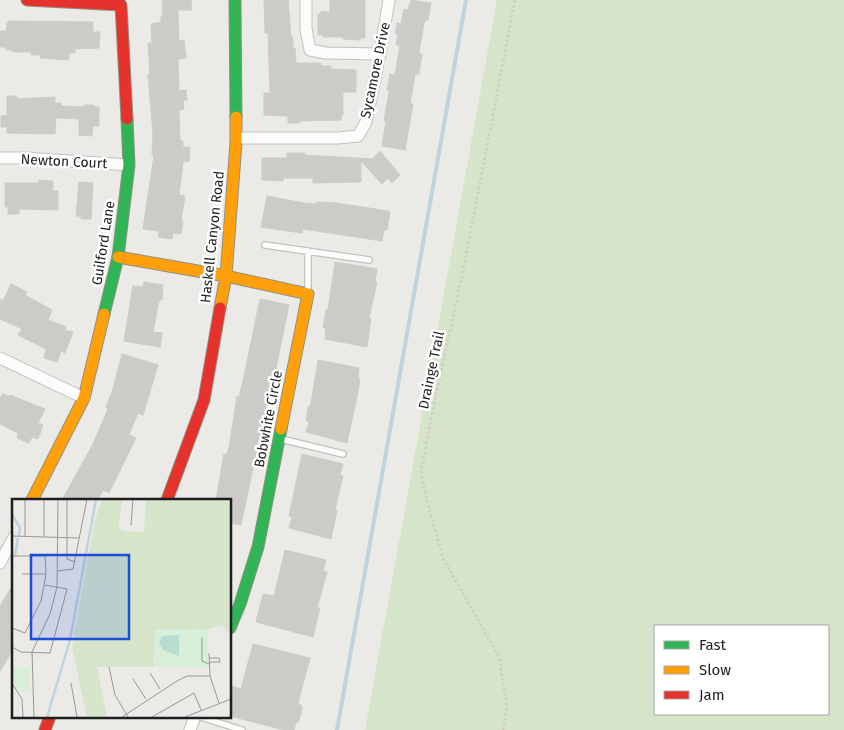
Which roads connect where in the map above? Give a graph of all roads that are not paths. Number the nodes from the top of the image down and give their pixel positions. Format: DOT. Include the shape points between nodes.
graph roads {
  1 [pos="28,0"];
  2 [pos="235,0"];
  3 [pos="306,0"];
  4 [pos="389,0"];
  5 [pos="380,54"];
  6 [pos="236,138"];
  7 [pos="0,158"];
  8 [pos="129,165"];
  9 [pos="266,245"];
  10 [pos="308,251"];
  11 [pos="118,257"];
  12 [pos="369,260"];
  13 [pos="226,276"];
  14 [pos="308,294"];
  15 [pos="0,358"];
  16 [pos="84,398"];
  17 [pos="279,438"];
  18 [pos="343,454"];
  19 [pos="33,499"];
  20 [pos="168,499"];
  21 [pos="8,541"];
  22 [pos="0,563"];
  23 [pos="231,624"];
  24 [pos="49,718"];
  25 [pos="195,718"];
  26 [pos="203,718"];
  27 [pos="45,730"];
  28 [pos="190,730"];
  29 [pos="242,730"];
  1 -- 8 [label="street, Guilford Lane" via="122,5"];
  2 -- 6 [label="street, Haskell Canyon Road"];
  3 -- 5 [label="street" via="310,50"];
  4 -- 5 [label="street, Sycamore Drive"];
  5 -- 6 [label="street, Sycamore Drive" via="366,122 358,136"];
  6 -- 13 [label="street, Haskell Canyon Road"];
  7 -- 8 [label="street, Newton Court"];
  8 -- 11 [label="street, Guilford Lane"];
  9 -- 10 [label="lane"];
  10 -- 12 [label="lane"];
  10 -- 14 [label="lane"];
  11 -- 13 [label="street"];
  11 -- 16 [label="street, Guilford Lane"];
  13 -- 14 [label="street"];
  13 -- 20 [label="street, Haskell Canyon Road" via="204,400"];
  14 -- 17 [label="street, Bobwhite Circle"];
  15 -- 16 [label="street"];
  16 -- 19 [label="street, Guilford Lane"];
  17 -- 18 [label="lane"];
  17 -- 23 [label="street, Bobwhite Circle" via="258,547"];
  21 -- 22 [label="street"];
  24 -- 27 [label="street"];
  25 -- 28 [label="street"];
  26 -- 29 [label="lane"];
}
